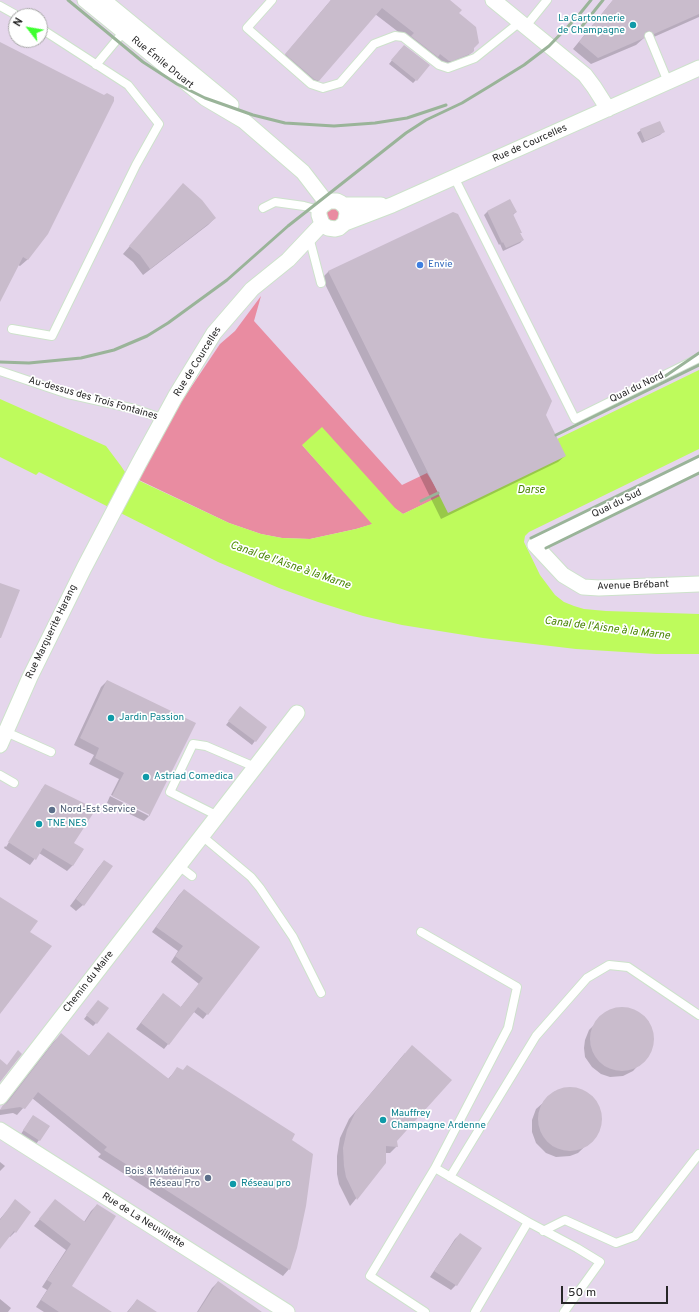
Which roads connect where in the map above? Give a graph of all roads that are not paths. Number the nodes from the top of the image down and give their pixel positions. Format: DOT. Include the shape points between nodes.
graph roads {
  1 [pos="85,0"];
  2 [pos="103,0"];
  3 [pos="272,0"];
  4 [pos="493,0"];
  5 [pos="547,0"];
  6 [pos="523,24"];
  7 [pos="127,27"];
  8 [pos="48,33"];
  9 [pos="649,36"];
  10 [pos="96,65"];
  11 [pos="699,68"];
  12 [pos="668,82"];
  13 [pos="608,109"];
  14 [pos="454,177"];
  15 [pos="392,205"];
  16 [pos="344,206"];
  17 [pos="263,208"];
  18 [pos="322,212"];
  19 [pos="345,223"];
  20 [pos="309,237"];
  21 [pos="322,283"];
  22 [pos="12,329"];
  23 [pos="699,358"];
  24 [pos="0,371"];
  25 [pos="164,419"];
  26 [pos="699,464"];
  27 [pos="138,465"];
  28 [pos="535,544"];
  29 [pos="699,584"];
  30 [pos="297,713"];
  31 [pos="2,734"];
  32 [pos="51,752"];
  33 [pos="255,767"];
  34 [pos="0,775"];
  35 [pos="14,783"];
  36 [pos="218,816"];
  37 [pos="202,836"];
  38 [pos="179,866"];
  39 [pos="192,876"];
  40 [pos="421,932"];
  41 [pos="321,993"];
  42 [pos="699,1015"];
  43 [pos="0,1097"];
  44 [pos="0,1130"];
  45 [pos="699,1154"];
  46 [pos="435,1168"];
  47 [pos="450,1177"];
  48 [pos="528,1222"];
  49 [pos="543,1231"];
  50 [pos="287,1312"];
  51 [pos="425,1312"];
  52 [pos="475,1312"];
  53 [pos="564,1312"];
  1 -- 7 [label="street, Rue Émile Druart"];
  2 -- 7 [label="street, Rue Émile Druart"];
  3 -- 6 [label="lane" via="247,28 311,84 323,88 340,83 374,44 395,36 403,37 440,65 448,68 476,58"];
  4 -- 6 [label="street"];
  5 -- 6 [label="lane"];
  6 -- 13 [label="street" via="585,75"];
  7 -- 10 [label="lane"];
  7 -- 18 [label="street, Rue Émile Druart" via="237,110 244,121 303,172"];
  8 -- 10 [label="lane"];
  9 -- 12 [label="lane"];
  10 -- 22 [label="lane" via="128,85 159,124 136,165 52,336"];
  11 -- 12 [label="street, Rue de Courcelles"];
  12 -- 13 [label="street, Rue de Courcelles"];
  13 -- 14 [label="street, Rue de Courcelles"];
  14 -- 15 [label="street, Rue de Courcelles"];
  14 -- 23 [label="lane, Quai du Nord" via="575,419"];
  15 -- 16 [label="street, Rue de Courcelles"];
  15 -- 19 [label="street, Rue de Courcelles"];
  16 -- 18 [label="street, Rue de Courcelles" via="337,201 329,201"];
  16 -- 19 [label="street" via="347,214"];
  17 -- 18 [label="lane" via="276,202 304,206"];
  18 -- 19 [label="street, Rue de Courcelles" via="328,228 339,228"];
  18 -- 20 [label="street, Rue de Courcelles"];
  20 -- 21 [label="lane"];
  20 -- 25 [label="street, Rue de Courcelles" via="288,260 252,289 214,333"];
  24 -- 25 [label="lane, Au-dessus des Trois Fontaines" via="68,394 135,408"];
  25 -- 27 [label="street, Rue de Courcelles"];
  26 -- 28 [label="street, Quai du Sud"];
  27 -- 31 [label="street, Rue Marguerite Harang"];
  28 -- 29 [label="street, Avenue Brébant" via="563,575 583,587"];
  30 -- 33 [label="street, Chemin du Maire"];
  31 -- 32 [label="lane, Rue Marguerite Harang"];
  33 -- 36 [label="street, Chemin du Maire"];
  33 -- 36 [label="lane" via="206,746 193,744 170,792"];
  34 -- 35 [label="lane"];
  36 -- 37 [label="street, Chemin du Maire"];
  37 -- 38 [label="street, Chemin du Maire"];
  37 -- 41 [label="lane" via="252,877 293,937"];
  38 -- 39 [label="lane"];
  38 -- 43 [label="street, Chemin du Maire"];
  40 -- 46 [label="lane" via="517,988 508,1028"];
  42 -- 47 [label="lane" via="628,967 609,965 587,978 536,1036"];
  44 -- 50 [label="street, Rue de La Neuvillette"];
  45 -- 49 [label="lane" via="634,1236 616,1243 565,1220"];
  46 -- 47 [label="lane"];
  46 -- 51 [label="lane" via="370,1276"];
  47 -- 48 [label="lane"];
  48 -- 49 [label="lane"];
  48 -- 52 [label="lane"];
  49 -- 53 [label="lane" via="600,1262"];
}
